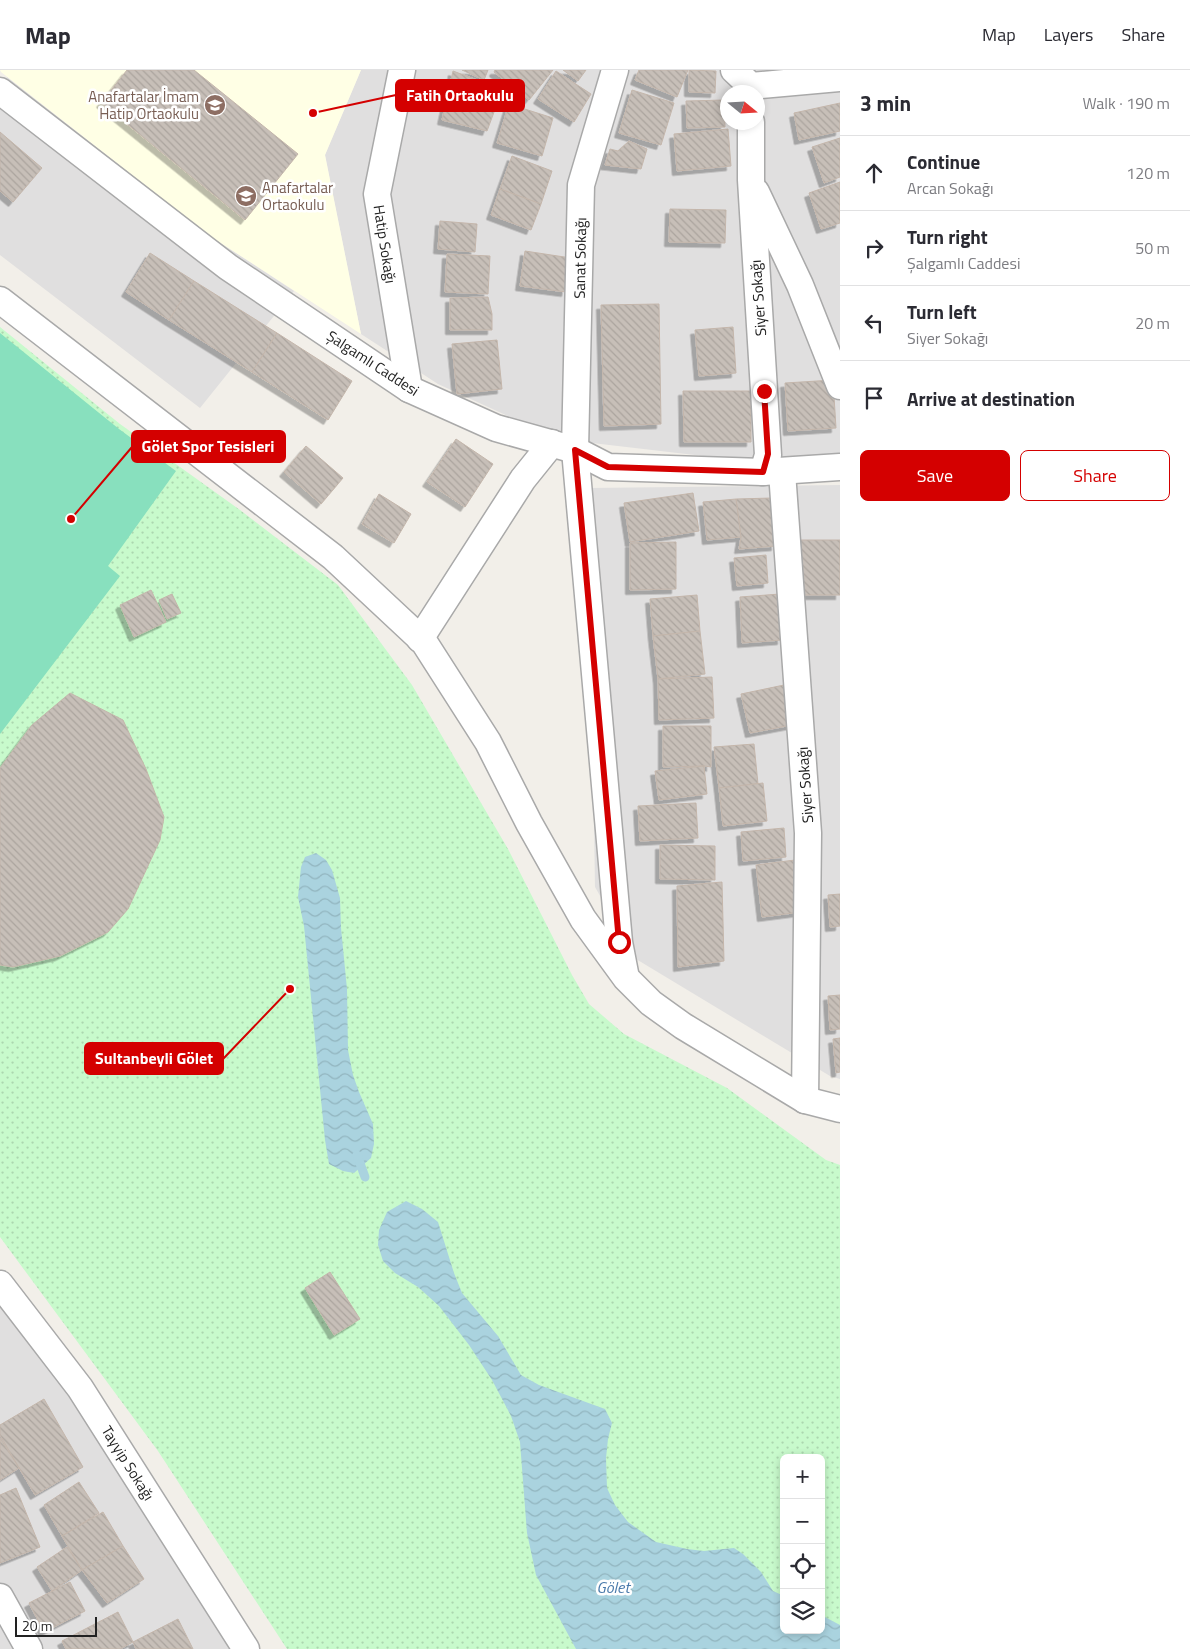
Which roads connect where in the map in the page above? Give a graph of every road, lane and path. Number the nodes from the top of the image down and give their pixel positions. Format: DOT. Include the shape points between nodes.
graph roads {
  1 [pos="402,70"];
  2 [pos="615,70"];
  3 [pos="840,78"];
  4 [pos="745,83"];
  5 [pos="0,91"];
  6 [pos="751,130"];
  7 [pos="751,180"];
  8 [pos="0,300"];
  9 [pos="840,386"];
  10 [pos="409,389"];
  11 [pos="563,447"];
  12 [pos="840,467"];
  13 [pos="773,472"];
  14 [pos="420,639"];
  15 [pos="626,978"];
  16 [pos="805,1100"];
  17 [pos="840,1109"];
  18 [pos="0,1284"];
  19 [pos="0,1597"];
  20 [pos="29,1649"];
  21 [pos="246,1649"];
  1 -- 10 [label="street, Hatip Sokağı" via="377,194"];
  2 -- 11 [label="street, Sanat Sokağı" via="582,185"];
  3 -- 4 [label="street"];
  5 -- 10 [label="street, Şalgamlı Caddesi" via="228,267"];
  6 -- 7 [label="street, Siyer Sokağı"];
  7 -- 9 [label="street" via="800,285"];
  7 -- 13 [label="street, Siyer Sokağı" via="768,454"];
  8 -- 14 [label="street" via="333,557"];
  10 -- 11 [label="street, Şalgamlı Caddesi" via="496,428"];
  11 -- 13 [label="street, Şalgamlı Caddesi" via="608,467"];
  11 -- 14 [label="street" via="523,479"];
  11 -- 15 [label="street, Sanat Sokağı" via="619,942"];
  12 -- 13 [label="street, Şalgamlı Caddesi"];
  13 -- 16 [label="street, Siyer Sokağı" via="808,833"];
  14 -- 15 [label="street" via="488,742 583,919"];
  15 -- 16 [label="street" via="651,1003 683,1026"];
  16 -- 17 [label="street"];
  18 -- 21 [label="street, Tayyip Sokağı" via="80,1388"];
  19 -- 20 [label="street"];
}
